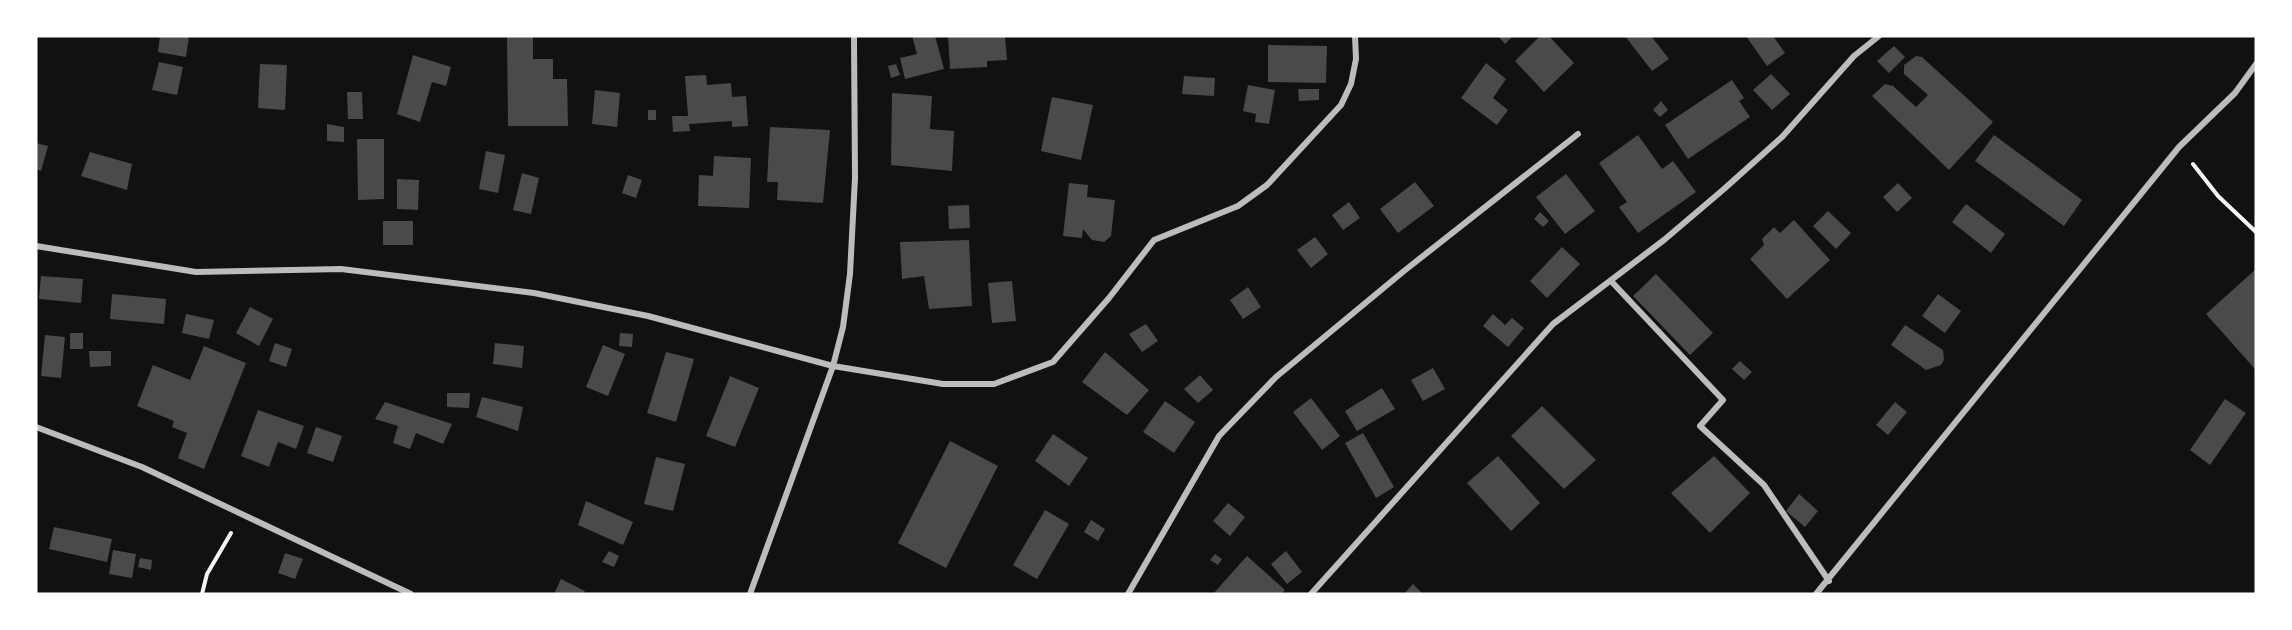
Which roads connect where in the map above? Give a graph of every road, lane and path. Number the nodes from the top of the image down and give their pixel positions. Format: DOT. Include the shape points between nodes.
graph roads {
  1 [pos="854,36"];
  2 [pos="1355,36"];
  3 [pos="1879,36"];
  4 [pos="2256,64"];
  5 [pos="1578,134"];
  6 [pos="2179,147"];
  7 [pos="2256,232"];
  8 [pos="36,246"];
  9 [pos="1611,281"];
  10 [pos="833,366"];
  11 [pos="36,427"];
  12 [pos="242,514"];
  13 [pos="1828,581"];
  14 [pos="202,594"];
  15 [pos="411,594"];
  16 [pos="750,594"];
  17 [pos="1128,594"];
  18 [pos="1311,594"];
  19 [pos="1816,594"];
  1 -- 10 [label="street" via="855,178 850,274"];
  2 -- 10 [label="street" via="1351,84 1341,105 1267,185 1238,206 1154,240 1053,362 994,384 943,384"];
  3 -- 9 [label="street" via="1854,56 1782,137"];
  4 -- 6 [label="street" via="2235,93"];
  5 -- 17 [label="street" via="1276,377 1219,436"];
  6 -- 7 [label="path" via="2218,196"];
  6 -- 13 [label="street"];
  8 -- 10 [label="street" via="196,272 341,269 534,293 648,316"];
  9 -- 13 [label="street" via="1723,399 1700,426 1764,485"];
  9 -- 18 [label="street" via="1553,324"];
  10 -- 16 [label="street"];
  11 -- 12 [label="street" via="142,467"];
  12 -- 14 [label="path" via="207,573"];
  12 -- 15 [label="street"];
  13 -- 19 [label="street"];
}
